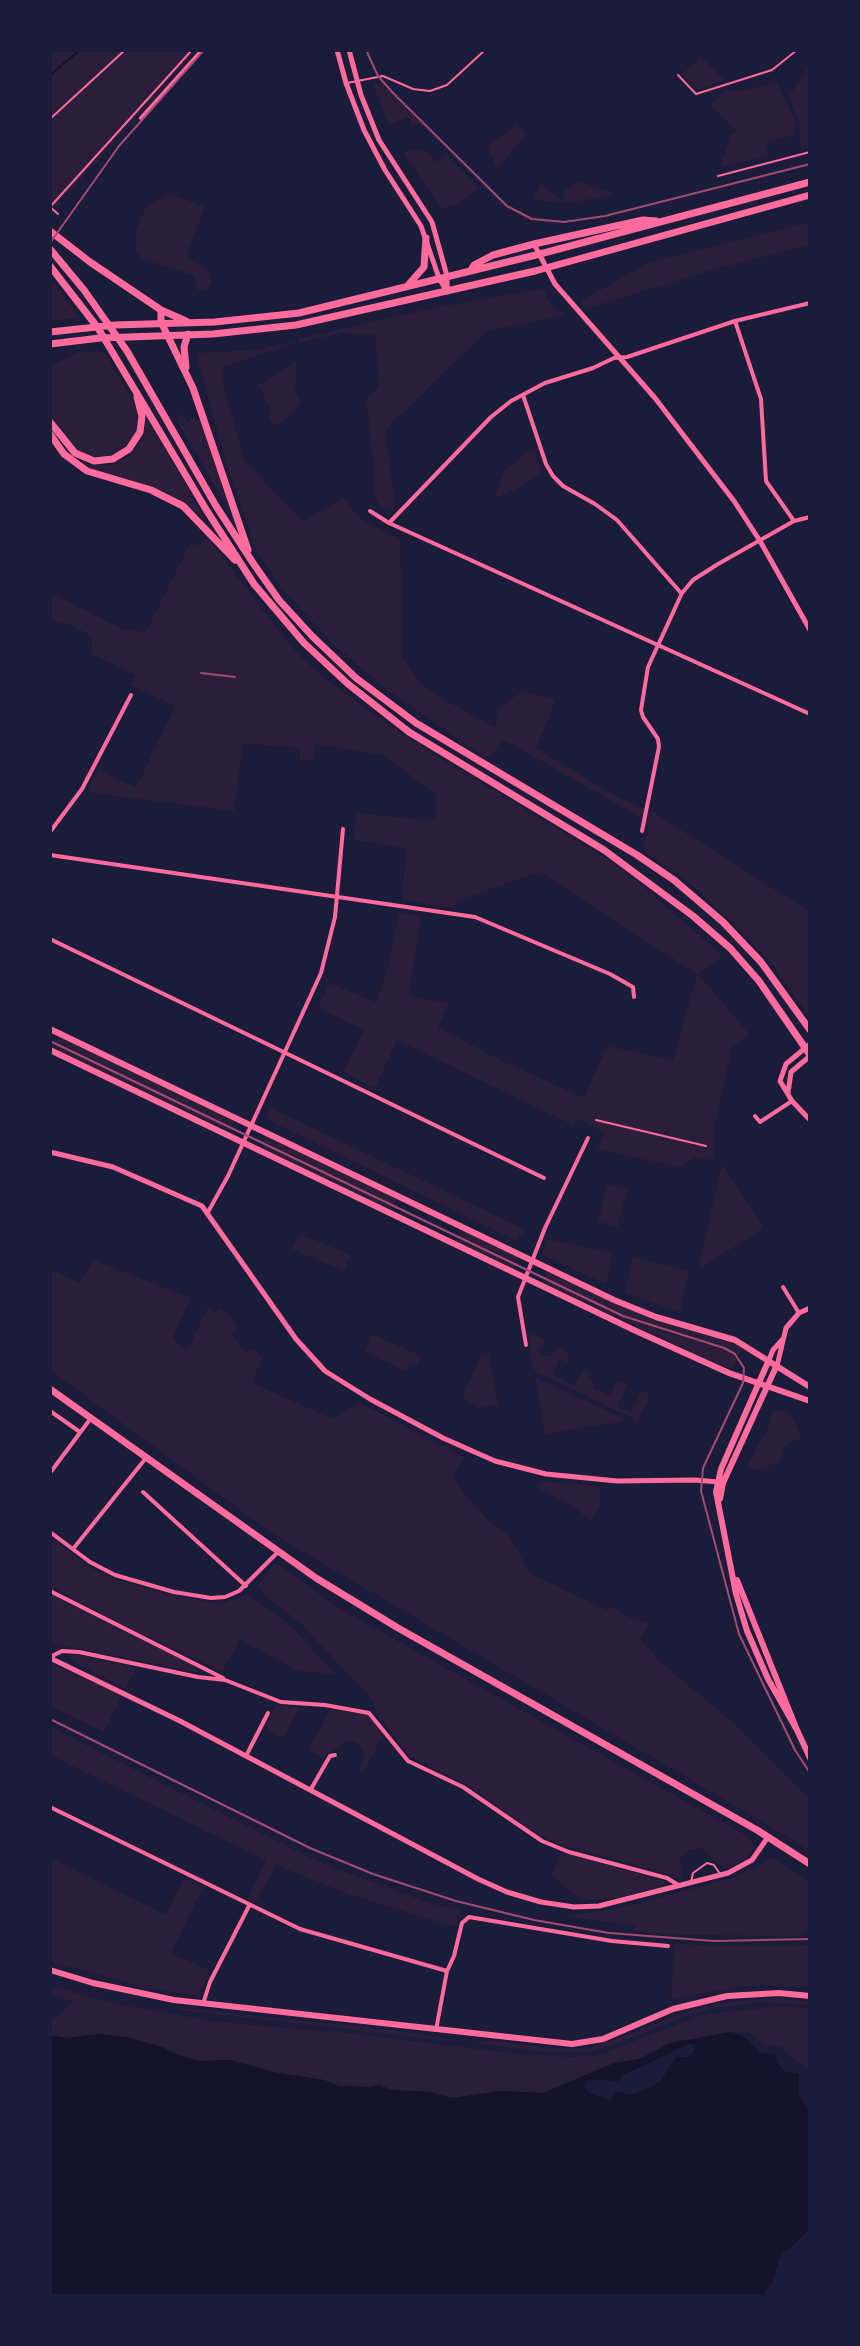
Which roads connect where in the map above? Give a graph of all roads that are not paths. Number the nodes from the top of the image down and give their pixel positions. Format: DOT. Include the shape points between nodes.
graph roads {
  1 [pos="125,50"];
  2 [pos="192,50"];
  3 [pos="202,50"];
  4 [pos="337,50"];
  5 [pos="349,50"];
  6 [pos="485,50"];
  7 [pos="797,50"];
  8 [pos="678,75"];
  9 [pos="357,80"];
  10 [pos="346,83"];
  11 [pos="141,118"];
  12 [pos="50,119"];
  13 [pos="810,152"];
  14 [pos="718,176"];
  15 [pos="810,182"];
  16 [pos="810,195"];
  17 [pos="50,207"];
  18 [pos="58,214"];
  19 [pos="662,221"];
  20 [pos="50,231"];
  21 [pos="426,238"];
  22 [pos="534,244"];
  23 [pos="50,249"];
  24 [pos="540,254"];
  25 [pos="50,266"];
  26 [pos="548,268"];
  27 [pos="471,270"];
  28 [pos="443,277"];
  29 [pos="404,287"];
  30 [pos="447,292"];
  31 [pos="810,303"];
  32 [pos="161,310"];
  33 [pos="735,321"];
  34 [pos="161,322"];
  35 [pos="188,322"];
  36 [pos="50,332"];
  37 [pos="188,334"];
  38 [pos="146,335"];
  39 [pos="166,335"];
  40 [pos="50,344"];
  41 [pos="620,357"];
  42 [pos="186,369"];
  43 [pos="133,383"];
  44 [pos="523,395"];
  45 [pos="50,422"];
  46 [pos="50,434"];
  47 [pos="370,511"];
  48 [pos="810,517"];
  49 [pos="794,521"];
  50 [pos="389,523"];
  51 [pos="760,541"];
  52 [pos="240,563"];
  53 [pos="253,563"];
  54 [pos="682,593"];
  55 [pos="810,630"];
  56 [pos="657,645"];
  57 [pos="131,695"];
  58 [pos="810,714"];
  59 [pos="343,829"];
  60 [pos="642,831"];
  61 [pos="50,832"];
  62 [pos="50,855"];
  63 [pos="338,897"];
  64 [pos="50,939"];
  65 [pos="634,997"];
  66 [pos="50,1029"];
  67 [pos="810,1030"];
  68 [pos="808,1045"];
  69 [pos="50,1050"];
  70 [pos="285,1051"];
  71 [pos="810,1055"];
  72 [pos="788,1094"];
  73 [pos="792,1101"];
  74 [pos="755,1116"];
  75 [pos="596,1120"];
  76 [pos="810,1120"];
  77 [pos="250,1125"];
  78 [pos="588,1138"];
  79 [pos="243,1142"];
  80 [pos="706,1146"];
  81 [pos="50,1152"];
  82 [pos="544,1178"];
  83 [pos="208,1212"];
  84 [pos="533,1260"];
  85 [pos="527,1274"];
  86 [pos="783,1287"];
  87 [pos="810,1308"];
  88 [pos="799,1313"];
  89 [pos="782,1339"];
  90 [pos="526,1345"];
  91 [pos="768,1362"];
  92 [pos="776,1367"];
  93 [pos="758,1383"];
  94 [pos="768,1387"];
  95 [pos="810,1387"];
  96 [pos="50,1389"];
  97 [pos="810,1401"];
  98 [pos="50,1411"];
  99 [pos="91,1418"];
  100 [pos="80,1432"];
  101 [pos="147,1457"];
  102 [pos="50,1473"];
  103 [pos="719,1482"];
  104 [pos="143,1492"];
  105 [pos="50,1532"];
  106 [pos="73,1549"];
  107 [pos="278,1552"];
  108 [pos="246,1586"];
  109 [pos="50,1591"];
  110 [pos="50,1657"];
  111 [pos="225,1680"];
  112 [pos="268,1713"];
  113 [pos="335,1755"];
  114 [pos="246,1756"];
  115 [pos="810,1758"];
  116 [pos="311,1789"];
  117 [pos="50,1807"];
  118 [pos="768,1837"];
  119 [pos="810,1864"];
  120 [pos="721,1875"];
  121 [pos="691,1882"];
  122 [pos="680,1886"];
  123 [pos="249,1906"];
  124 [pos="668,1946"];
  125 [pos="50,1970"];
  126 [pos="447,1971"];
  127 [pos="810,1996"];
  128 [pos="203,2004"];
  129 [pos="436,2030"];
  1 -- 12 [label="lane"];
  2 -- 17 [label="lane"];
  3 -- 11 [label="street"];
  4 -- 10 [label="street"];
  5 -- 9 [label="street"];
  6 -- 9 [label="lane" via="447,85 430,91 383,76"];
  7 -- 8 [label="lane" via="768,71 696,94"];
  9 -- 10 [label="lane"];
  9 -- 28 [label="street" via="386,152 432,222"];
  10 -- 21 [label="street" via="377,157"];
  13 -- 14 [label="lane"];
  15 -- 19 [label="main road"];
  16 -- 26 [label="main road"];
  17 -- 18 [label="lane"];
  19 -- 22 [label="main road" via="643,220"];
  19 -- 24 [label="main road"];
  20 -- 32 [label="main road"];
  21 -- 28 [label="street"];
  21 -- 29 [label="main road" via="424,267"];
  22 -- 24 [label="street"];
  22 -- 27 [label="main road" via="493,255"];
  23 -- 53 [label="main road" via="101,312"];
  24 -- 26 [label="street"];
  24 -- 27 [label="main road"];
  25 -- 43 [label="main road"];
  26 -- 30 [label="main road"];
  26 -- 41 [label="street" via="555,284"];
  27 -- 28 [label="main road"];
  28 -- 29 [label="main road"];
  28 -- 30 [label="street"];
  29 -- 35 [label="main road" via="299,313"];
  30 -- 37 [label="main road" via="283,327"];
  31 -- 33 [label="street"];
  32 -- 34 [label="main road"];
  32 -- 35 [label="main road"];
  33 -- 41 [label="street"];
  33 -- 49 [label="street" via="761,399 766,481"];
  34 -- 35 [label="main road"];
  34 -- 36 [label="main road"];
  34 -- 38 [label="main road"];
  34 -- 39 [label="main road"];
  37 -- 39 [label="main road"];
  37 -- 42 [label="main road"];
  38 -- 39 [label="main road"];
  38 -- 40 [label="main road"];
  39 -- 42 [label="main road"];
  41 -- 44 [label="street"];
  41 -- 51 [label="street"];
  42 -- 53 [label="main road"];
  43 -- 45 [label="main road" via="142,416 140,432 129,449 113,459 94,461 75,453"];
  43 -- 52 [label="main road"];
  44 -- 50 [label="street" via="491,417"];
  44 -- 54 [label="street" via="553,476 617,520"];
  46 -- 52 [label="main road" via="64,454 87,471 151,490 183,506"];
  47 -- 50 [label="street"];
  48 -- 49 [label="street"];
  49 -- 51 [label="street"];
  50 -- 56 [label="street"];
  51 -- 54 [label="street" via="693,580"];
  51 -- 55 [label="street"];
  52 -- 68 [label="main road" via="304,643 380,710 604,850 693,916 730,948"];
  53 -- 67 [label="main road" via="312,636 386,701 637,855 697,899 761,962"];
  54 -- 56 [label="street"];
  56 -- 58 [label="street"];
  56 -- 60 [label="street" via="641,710 659,747"];
  57 -- 61 [label="street" via="82,789"];
  59 -- 63 [label="street"];
  62 -- 63 [label="street"];
  63 -- 65 [label="street" via="475,917 610,974 633,987"];
  63 -- 70 [label="street" via="323,968"];
  64 -- 70 [label="street"];
  66 -- 77 [label="main road"];
  68 -- 71 [label="main road"];
  68 -- 72 [label="street" via="783,1069 780,1081"];
  69 -- 79 [label="main road"];
  70 -- 77 [label="street"];
  70 -- 82 [label="street"];
  71 -- 72 [label="street" via="791,1072"];
  72 -- 73 [label="street"];
  73 -- 74 [label="street" via="760,1122"];
  73 -- 76 [label="street"];
  75 -- 80 [label="lane"];
  77 -- 79 [label="street"];
  77 -- 84 [label="main road"];
  78 -- 84 [label="street"];
  79 -- 83 [label="street"];
  79 -- 85 [label="main road"];
  81 -- 83 [label="street" via="120,1169"];
  83 -- 103 [label="street" via="310,1356 337,1381 370,1399 476,1454 518,1468 606,1480"];
  84 -- 85 [label="street"];
  84 -- 91 [label="main road" via="637,1310 735,1340"];
  85 -- 90 [label="street" via="518,1297"];
  85 -- 93 [label="main road" via="708,1364"];
  86 -- 88 [label="street"];
  87 -- 88 [label="street"];
  88 -- 89 [label="street"];
  89 -- 91 [label="street"];
  89 -- 92 [label="street"];
  91 -- 92 [label="main road"];
  91 -- 93 [label="main road"];
  92 -- 94 [label="main road"];
  92 -- 95 [label="main road"];
  93 -- 94 [label="main road"];
  93 -- 103 [label="main road"];
  94 -- 97 [label="main road"];
  94 -- 103 [label="main road"];
  96 -- 99 [label="main road"];
  98 -- 100 [label="street"];
  99 -- 100 [label="street"];
  99 -- 101 [label="main road"];
  100 -- 102 [label="street"];
  101 -- 106 [label="street"];
  101 -- 107 [label="main road"];
  103 -- 115 [label="main road" via="718,1506 733,1573"];
  104 -- 108 [label="street"];
  105 -- 106 [label="street"];
  106 -- 108 [label="street" via="115,1575 174,1592 219,1598"];
  107 -- 108 [label="street"];
  107 -- 118 [label="main road" via="398,1628"];
  109 -- 111 [label="street"];
  110 -- 111 [label="street" via="66,1651"];
  110 -- 114 [label="street"];
  111 -- 122 [label="street" via="281,1702 369,1713 408,1761 463,1787 542,1841"];
  112 -- 114 [label="street"];
  113 -- 116 [label="street"];
  114 -- 116 [label="street"];
  116 -- 122 [label="street" via="478,1879 541,1902 599,1906"];
  117 -- 123 [label="street"];
  118 -- 119 [label="main road"];
  118 -- 120 [label="street" via="752,1860"];
  120 -- 121 [label="street"];
  120 -- 121 [label="lane" via="707,1863 693,1873"];
  121 -- 122 [label="street"];
  123 -- 126 [label="street" via="318,1935"];
  123 -- 128 [label="street"];
  124 -- 126 [label="street" via="469,1917 462,1923"];
  125 -- 128 [label="main road"];
  126 -- 129 [label="street"];
  127 -- 129 [label="main road" via="727,1996 673,2009 619,2034 582,2043"];
  128 -- 129 [label="main road"];
}
